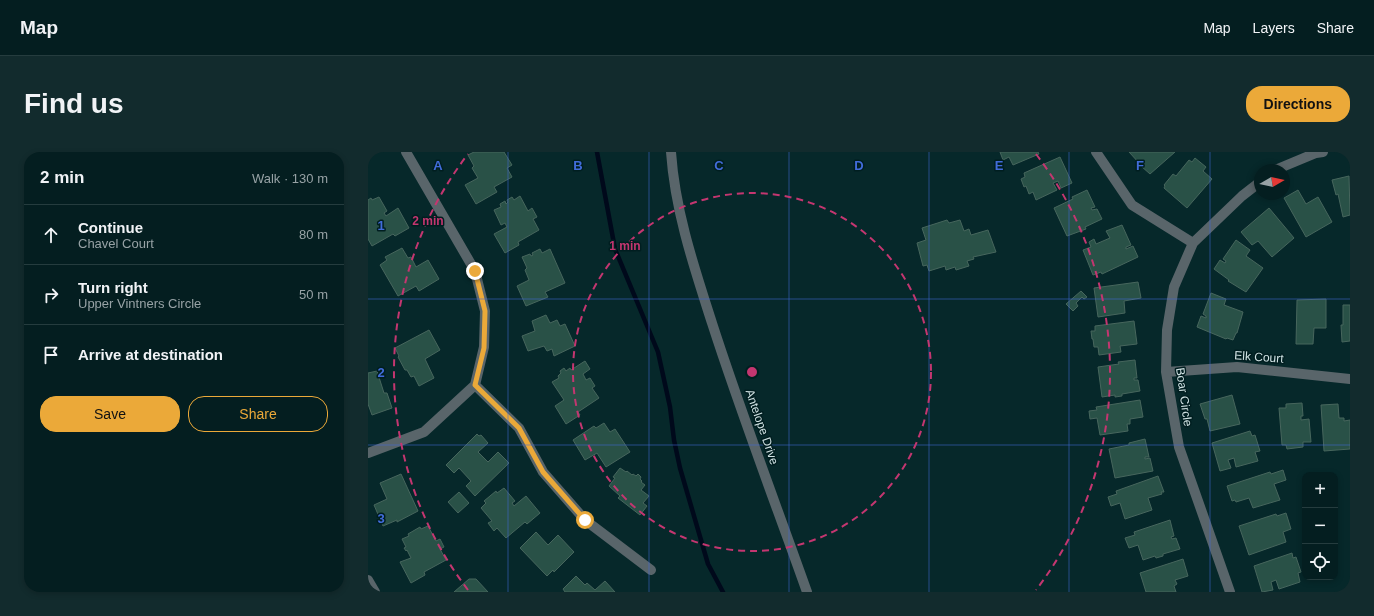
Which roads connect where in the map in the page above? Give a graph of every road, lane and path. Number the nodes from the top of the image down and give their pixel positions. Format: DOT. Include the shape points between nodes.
graph roads {
  1 [pos="406,152"];
  2 [pos="671,152"];
  3 [pos="1096,152"];
  4 [pos="1324,152"];
  5 [pos="1289,164"];
  6 [pos="1254,187"];
  7 [pos="1193,243"];
  8 [pos="1166,372"];
  9 [pos="1350,379"];
  10 [pos="475,385"];
  11 [pos="368,453"];
  12 [pos="651,570"];
  13 [pos="368,580"];
  14 [pos="374,592"];
  15 [pos="807,592"];
  16 [pos="1230,592"];
  1 -- 10 [label="street" via="475,271 485,311 484,348"];
  2 -- 15 [label="street, Antelope Drive" via="672,174 687,245"];
  3 -- 7 [label="street" via="1132,205"];
  4 -- 5 [label="street"];
  6 -- 7 [label="street, Boar Circle"];
  7 -- 8 [label="street, Boar Circle" via="1174,287 1167,330"];
  8 -- 9 [label="street, Elk Court" via="1236,367"];
  8 -- 16 [label="street, Boar Circle" via="1179,447"];
  10 -- 11 [label="street" via="424,432"];
  10 -- 12 [label="street" via="519,428 543,472 585,520"];
  13 -- 14 [label="street"];
}
